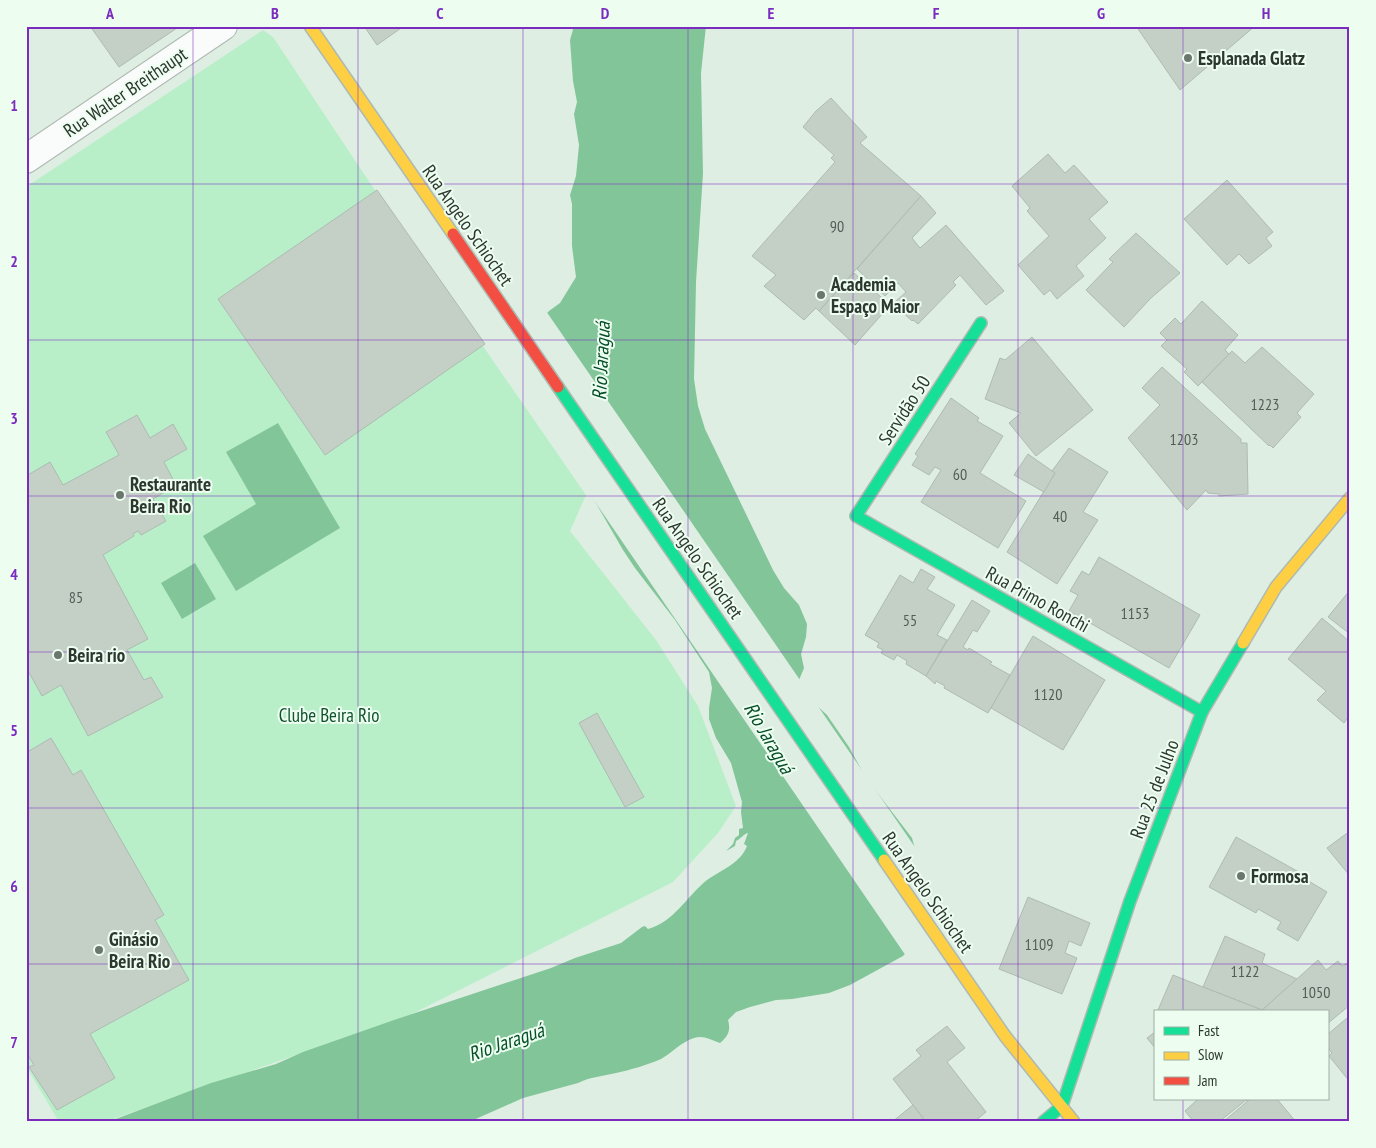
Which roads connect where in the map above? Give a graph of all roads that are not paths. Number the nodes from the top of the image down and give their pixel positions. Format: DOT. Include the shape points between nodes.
graph roads {
  1 [pos="223,26"];
  2 [pos="310,26"];
  3 [pos="26,159"];
  4 [pos="981,323"];
  5 [pos="1350,498"];
  6 [pos="856,516"];
  7 [pos="1202,712"];
  8 [pos="1062,1106"];
  9 [pos="1043,1122"];
  10 [pos="1074,1122"];
  1 -- 3 [label="street, Rua Walter Breithaupt"];
  2 -- 8 [label="main road, Rua Angelo Schiochet" via="1005,1036"];
  4 -- 6 [label="main road, Servidão 50"];
  5 -- 7 [label="main road, Rua 25 de Julho" via="1276,587"];
  6 -- 7 [label="main road, Rua Primo Ronchi"];
  7 -- 8 [label="main road, Rua 25 de Julho" via="1130,901"];
  8 -- 9 [label="main road"];
  8 -- 10 [label="main road"];
}
